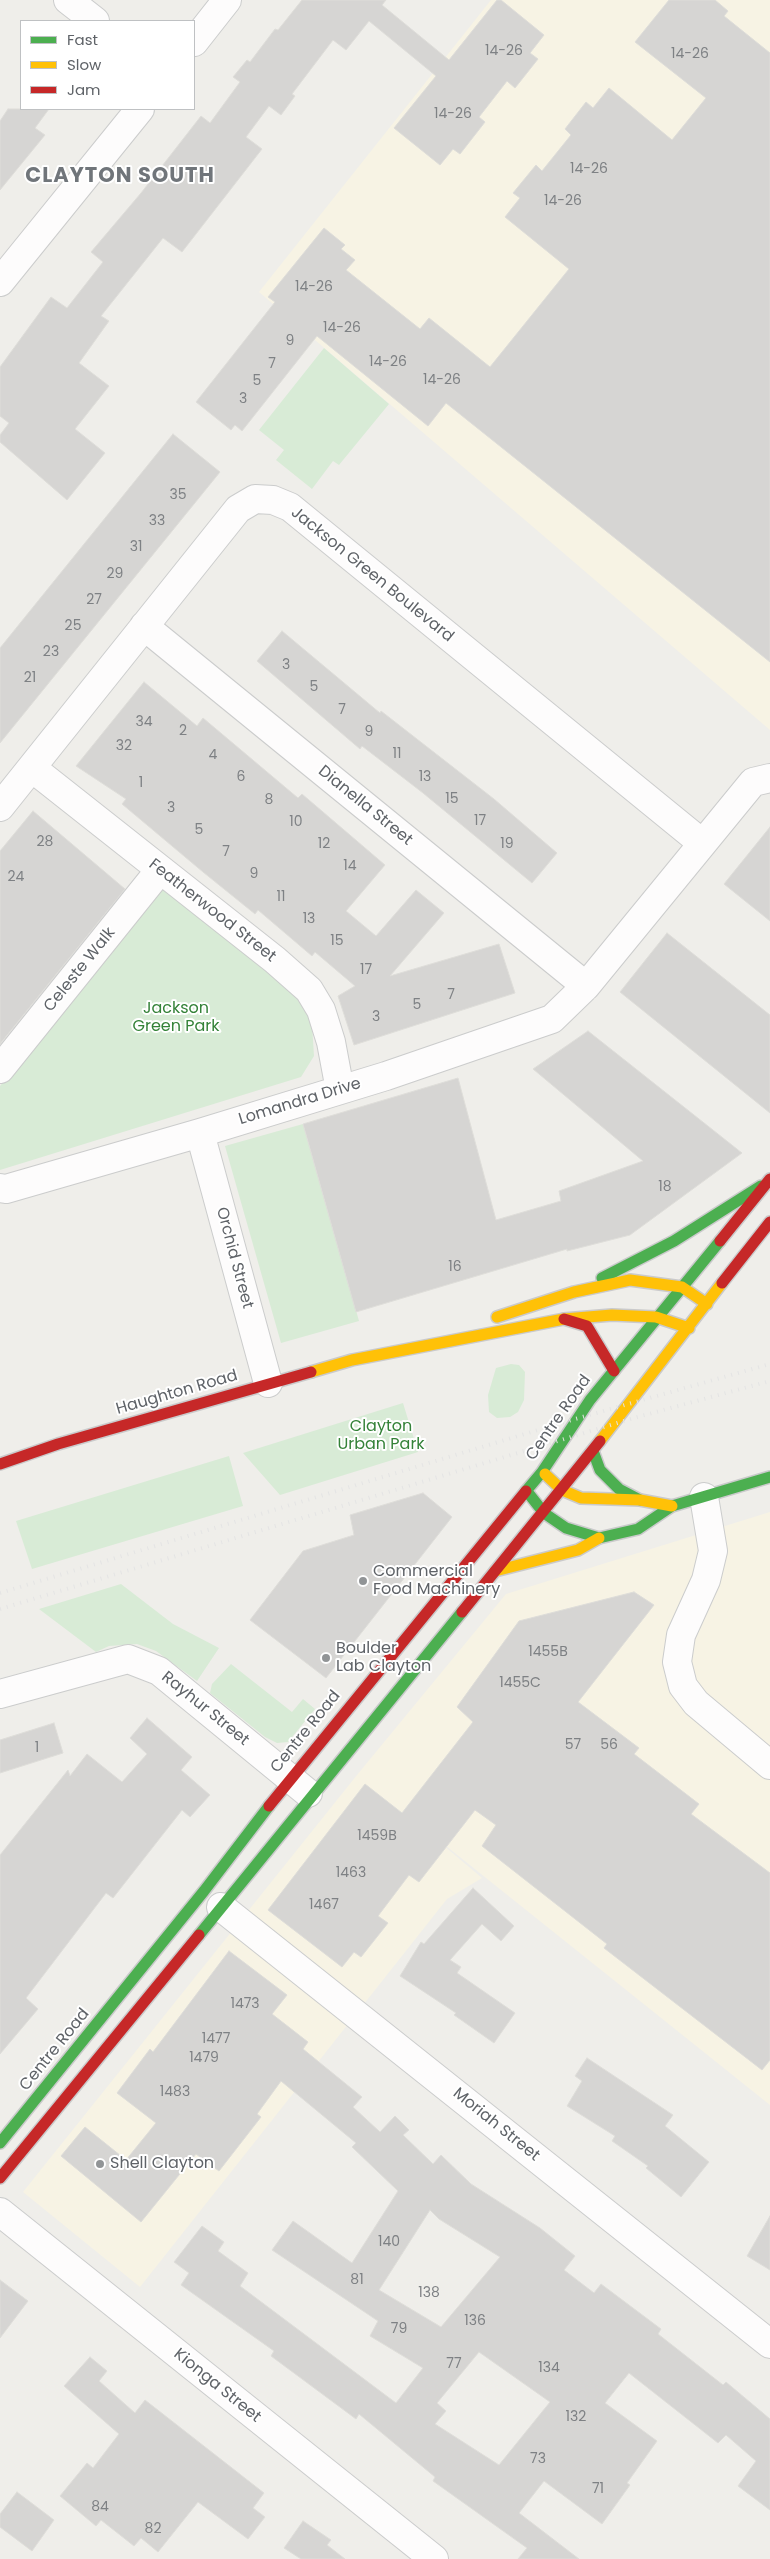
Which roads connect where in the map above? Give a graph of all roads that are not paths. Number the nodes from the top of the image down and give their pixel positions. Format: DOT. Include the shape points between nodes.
graph roads {
  1 [pos="68,0"];
  2 [pos="227,0"];
  3 [pos="94,20"];
  4 [pos="195,41"];
  5 [pos="139,110"];
  6 [pos="0,282"];
  7 [pos="144,626"];
  8 [pos="32,768"];
  9 [pos="770,778"];
  10 [pos="0,808"];
  11 [pos="702,843"];
  12 [pos="160,870"];
  13 [pos="586,986"];
  14 [pos="0,1069"];
  15 [pos="340,1090"];
  16 [pos="200,1133"];
  17 [pos="769,1181"];
  18 [pos="0,1188"];
  19 [pos="770,1222"];
  20 [pos="682,1286"];
  21 [pos="574,1292"];
  22 [pos="707,1304"];
  23 [pos="656,1317"];
  24 [pos="564,1319"];
  25 [pos="689,1328"];
  26 [pos="364,1359"];
  27 [pos="614,1371"];
  28 [pos="268,1384"];
  29 [pos="593,1451"];
  30 [pos="0,1464"];
  31 [pos="542,1472"];
  32 [pos="770,1477"];
  33 [pos="526,1490"];
  34 [pos="562,1490"];
  35 [pos="704,1497"];
  36 [pos="640,1500"];
  37 [pos="672,1506"];
  38 [pos="544,1513"];
  39 [pos="599,1538"];
  40 [pos="494,1571"];
  41 [pos="0,1694"];
  42 [pos="770,1765"];
  43 [pos="290,1778"];
  44 [pos="310,1795"];
  45 [pos="221,1906"];
  46 [pos="0,2143"];
  47 [pos="0,2178"];
  48 [pos="0,2212"];
  49 [pos="770,2344"];
  50 [pos="434,2559"];
  1 -- 3 [label="street"];
  2 -- 4 [label="street"];
  5 -- 6 [label="street"];
  7 -- 8 [label="street, Jackson Green Boulevard"];
  7 -- 11 [label="street, Jackson Green Boulevard" via="238,509 255,499 273,500 290,507"];
  7 -- 13 [label="street, Dianella Street"];
  8 -- 10 [label="street, Jackson Green Boulevard"];
  8 -- 12 [label="street, Featherwood Street"];
  9 -- 11 [label="street, Lomandra Drive" via="754,782"];
  11 -- 13 [label="street, Lomandra Drive"];
  12 -- 14 [label="street, Celeste Walk"];
  12 -- 15 [label="street, Featherwood Street" via="309,990 321,1010 331,1042"];
  13 -- 15 [label="street, Lomandra Drive" via="552,1019"];
  15 -- 16 [label="street, Lomandra Drive"];
  16 -- 18 [label="street, Lomandra Drive" via="6,1190"];
  16 -- 28 [label="street, Orchid Street"];
  17 -- 20 [label="main road, Centre Road"];
  17 -- 21 [label="main road" via="674,1241"];
  19 -- 22 [label="main road"];
  20 -- 21 [label="main road, Haughton Road" via="630,1280"];
  20 -- 22 [label="main road, Haughton Road"];
  20 -- 23 [label="main road, Centre Road"];
  21 -- 26 [label="main road, Haughton Road"];
  22 -- 25 [label="main road"];
  23 -- 24 [label="main road, Haughton Road" via="612,1315"];
  23 -- 25 [label="main road, Haughton Road"];
  23 -- 27 [label="main road, Centre Road"];
  24 -- 26 [label="main road, Haughton Road"];
  24 -- 27 [label="main road" via="587,1326"];
  25 -- 29 [label="main road"];
  26 -- 28 [label="main road, Haughton Road"];
  27 -- 31 [label="main road, Centre Road" via="590,1400"];
  28 -- 30 [label="main road, Haughton Road" via="58,1444"];
  29 -- 34 [label="main road"];
  29 -- 36 [label="main road" via="602,1472 619,1489"];
  31 -- 33 [label="main road, Centre Road"];
  31 -- 34 [label="main road"];
  32 -- 35 [label="main road"];
  33 -- 38 [label="main road"];
  33 -- 43 [label="main road, Centre Road"];
  34 -- 36 [label="main road" via="581,1498"];
  34 -- 38 [label="main road"];
  35 -- 37 [label="main road"];
  35 -- 42 [label="street" via="713,1551 706,1580 681,1635 676,1662 683,1686 696,1703"];
  36 -- 37 [label="main road"];
  37 -- 39 [label="main road" via="638,1529"];
  38 -- 39 [label="main road" via="566,1528"];
  38 -- 40 [label="main road"];
  39 -- 40 [label="main road" via="578,1550"];
  40 -- 44 [label="main road"];
  41 -- 43 [label="street, Rayhur Street" via="128,1659 159,1671"];
  43 -- 44 [label="street, Rayhur Street"];
  43 -- 46 [label="main road, Centre Road" via="204,1891"];
  44 -- 45 [label="main road"];
  45 -- 47 [label="main road"];
  45 -- 49 [label="street, Moriah Street"];
  48 -- 50 [label="street, Kionga Street"];
}
